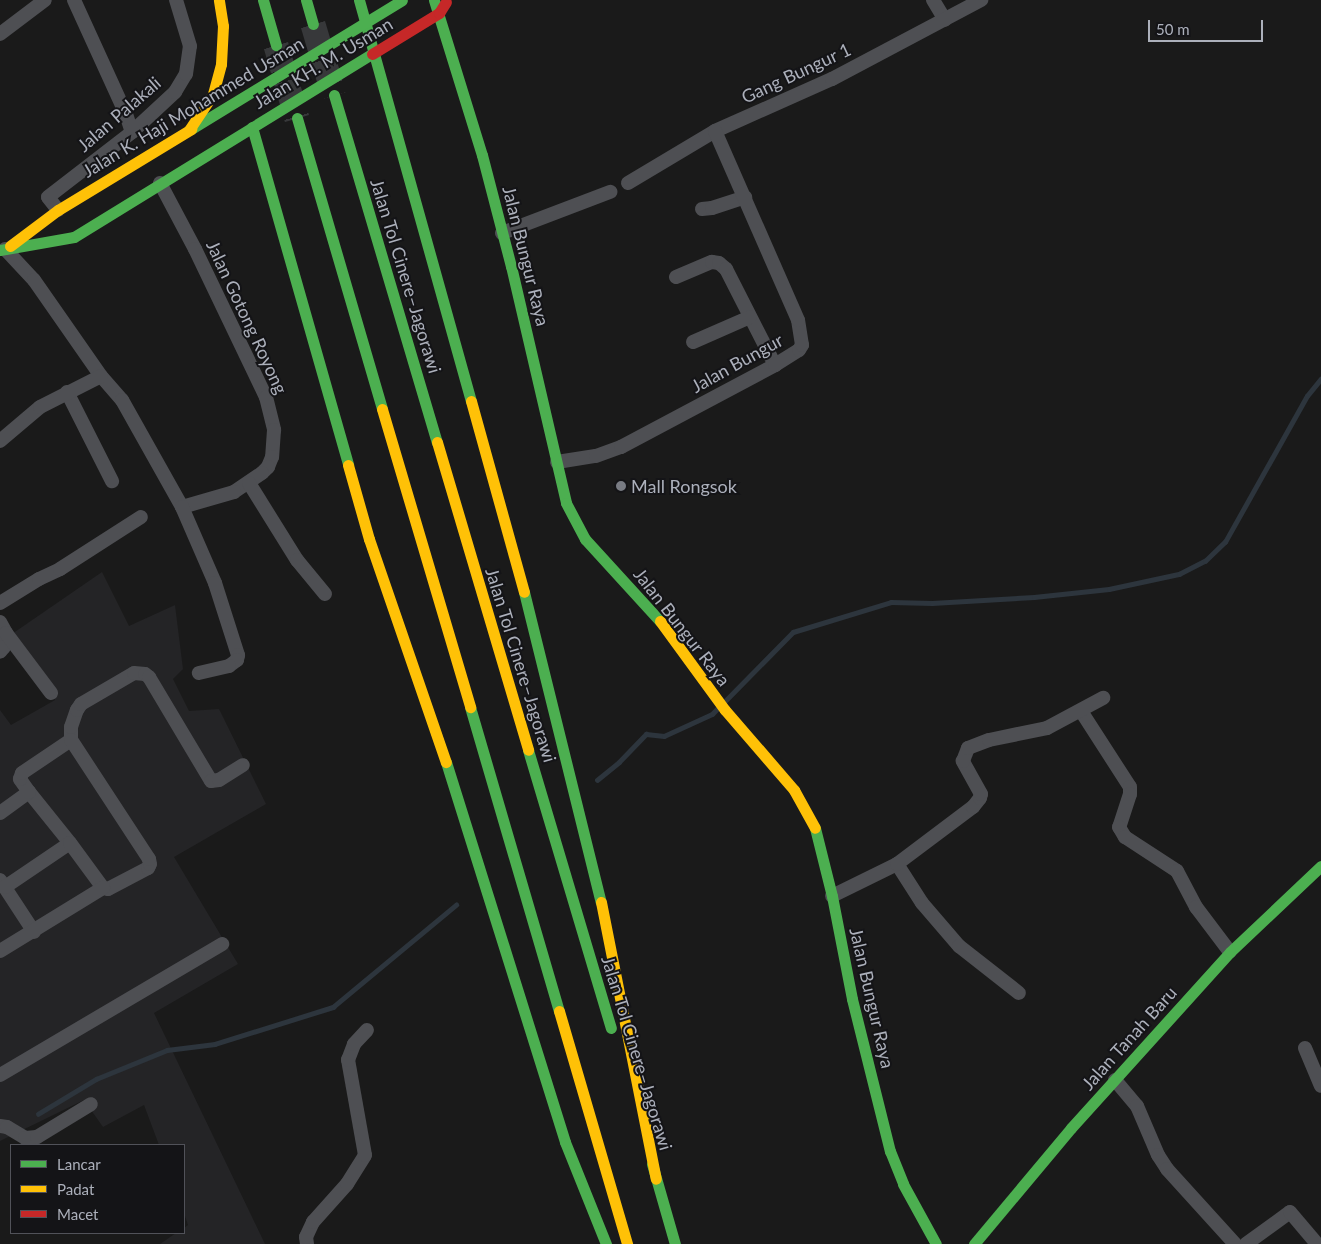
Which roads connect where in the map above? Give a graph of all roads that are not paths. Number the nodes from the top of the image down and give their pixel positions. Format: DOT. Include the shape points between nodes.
graph roads {
  1 [pos="45,0"];
  2 [pos="74,0"];
  3 [pos="176,0"];
  4 [pos="218,0"];
  5 [pos="263,0"];
  6 [pos="306,0"];
  7 [pos="359,0"];
  8 [pos="402,0"];
  9 [pos="434,0"];
  10 [pos="447,0"];
  11 [pos="933,0"];
  12 [pos="981,0"];
  13 [pos="438,13"];
  14 [pos="944,20"];
  15 [pos="365,22"];
  16 [pos="313,24"];
  17 [pos="0,34"];
  18 [pos="276,45"];
  19 [pos="374,52"];
  20 [pos="334,96"];
  21 [pos="297,118"];
  22 [pos="252,127"];
  23 [pos="189,130"];
  24 [pos="715,131"];
  25 [pos="132,132"];
  26 [pos="628,183"];
  27 [pos="160,184"];
  28 [pos="610,192"];
  29 [pos="744,197"];
  30 [pos="702,209"];
  31 [pos="58,210"];
  32 [pos="502,233"];
  33 [pos="74,236"];
  34 [pos="3,250"];
  35 [pos="676,277"];
  36 [pos="750,317"];
  37 [pos="693,342"];
  38 [pos="774,365"];
  39 [pos="100,376"];
  40 [pos="67,392"];
  41 [pos="0,440"];
  42 [pos="558,462"];
  43 [pos="112,481"];
  44 [pos="249,483"];
  45 [pos="182,507"];
  46 [pos="141,518"];
  47 [pos="325,594"];
  48 [pos="0,603"];
  49 [pos="3,628"];
  50 [pos="0,652"];
  51 [pos="199,673"];
  52 [pos="51,692"];
  53 [pos="1103,698"];
  54 [pos="1082,711"];
  55 [pos="71,740"];
  56 [pos="243,766"];
  57 [pos="30,792"];
  58 [pos="0,813"];
  59 [pos="70,843"];
  60 [pos="897,864"];
  61 [pos="1321,866"];
  62 [pos="2,883"];
  63 [pos="103,888"];
  64 [pos="832,896"];
  65 [pos="34,932"];
  66 [pos="222,944"];
  67 [pos="1228,950"];
  68 [pos="0,951"];
  69 [pos="1019,993"];
  70 [pos="367,1030"];
  71 [pos="614,1036"];
  72 [pos="1305,1048"];
  73 [pos="619,1055"];
  74 [pos="0,1075"];
  75 [pos="1115,1080"];
  76 [pos="1321,1086"];
  77 [pos="91,1104"];
  78 [pos="0,1126"];
  79 [pos="656,1179"];
  80 [pos="1321,1238"];
  81 [pos="935,1243"];
  82 [pos="307,1244"];
  83 [pos="606,1244"];
  84 [pos="627,1244"];
  85 [pos="675,1244"];
  86 [pos="974,1244"];
  87 [pos="1235,1244"];
  88 [pos="1246,1244"];
  89 [pos="1317,1244"];
  1 -- 17 [label="street"];
  2 -- 25 [label="street"];
  3 -- 25 [label="street, Jalan Palakali" via="190,46 186,74 175,92"];
  4 -- 23 [label="main road" via="223,26 221,64 213,94"];
  5 -- 18 [label="main road"];
  6 -- 16 [label="main road"];
  7 -- 15 [label="main road"];
  8 -- 15 [label="main road, Jalan K. Haji Mohammed Usman"];
  9 -- 13 [label="main road, Jalan Bungur Raya"];
  10 -- 13 [label="main road"];
  11 -- 14 [label="street"];
  12 -- 14 [label="street, Gang Bungur 1"];
  13 -- 19 [label="main road, Jalan KH. M. Usman"];
  13 -- 32 [label="main road, Jalan Bungur Raya" via="482,155"];
  14 -- 24 [label="street, Gang Bungur 1" via="832,79"];
  15 -- 19 [label="main road"];
  15 -- 23 [label="main road, Jalan K. Haji Mohammed Usman"];
  19 -- 22 [label="main road, Jalan KH. M. Usman"];
  19 -- 79 [label="main road" via="533,625 596,877"];
  20 -- 71 [label="main road, Jalan Tol Cinere–Jagorawi"];
  21 -- 84 [label="main road"];
  22 -- 27 [label="main road"];
  22 -- 83 [label="main road" via="369,539 444,757 565,1142"];
  23 -- 31 [label="main road, Jalan K. Haji Mohammed Usman"];
  24 -- 26 [label="street, Gang Bungur 1"];
  24 -- 29 [label="street, Jalan Bungur"];
  25 -- 31 [label="street, Jalan Palakali" via="48,197"];
  27 -- 33 [label="main road"];
  27 -- 44 [label="street, Jalan Gotong Royong" via="266,397 274,430 272,457 268,467"];
  28 -- 32 [label="street"];
  29 -- 30 [label="street"];
  29 -- 38 [label="street, Jalan Bungur" via="798,320 802,337 799,350"];
  31 -- 33 [label="main road"];
  31 -- 34 [label="main road, Jalan K. Haji Mohammed Usman"];
  32 -- 42 [label="main road, Jalan Bungur Raya"];
  33 -- 34 [label="main road"];
  34 -- 39 [label="street" via="34,280"];
  35 -- 36 [label="street" via="712,262 719,263 726,269"];
  36 -- 37 [label="street"];
  36 -- 38 [label="street"];
  38 -- 42 [label="street, Jalan Bungur" via="622,447 596,456"];
  39 -- 40 [label="street"];
  39 -- 45 [label="street" via="122,400"];
  40 -- 41 [label="street" via="40,407"];
  40 -- 43 [label="street"];
  42 -- 64 [label="main road, Jalan Bungur Raya" via="566,503 585,539 654,613 725,710 779,771 807,811"];
  44 -- 45 [label="street, Jalan Gotong Royong" via="234,492"];
  44 -- 47 [label="street" via="297,560"];
  45 -- 51 [label="street" via="215,583 238,655 229,666"];
  46 -- 48 [label="street"];
  49 -- 50 [label="street" via="4,647"];
  49 -- 52 [label="street"];
  53 -- 54 [label="street"];
  54 -- 60 [label="street" via="1047,728 989,740 968,748 963,762 980,798 973,807"];
  54 -- 67 [label="street" via="1130,788 1119,827 1125,837 1177,872 1196,907"];
  55 -- 56 [label="street" via="71,727 81,704 140,672 148,677 211,781"];
  55 -- 57 [label="street" via="22,773 20,780"];
  55 -- 63 [label="street" via="149,859 148,868 113,888"];
  57 -- 58 [label="street"];
  57 -- 59 [label="street"];
  59 -- 62 [label="street"];
  59 -- 63 [label="street"];
  60 -- 64 [label="street"];
  60 -- 69 [label="street" via="922,903 959,946"];
  61 -- 67 [label="main road, Jalan Tanah Baru"];
  62 -- 65 [label="street"];
  63 -- 65 [label="street"];
  64 -- 81 [label="main road, Jalan Bungur Raya" via="852,999 890,1151 903,1184"];
  65 -- 68 [label="street"];
  66 -- 74 [label="street"];
  67 -- 75 [label="main road, Jalan Tanah Baru"];
  70 -- 82 [label="street" via="354,1044 348,1060 365,1155 347,1184 313,1222 306,1237"];
  72 -- 76 [label="street"];
  73 -- 79 [label="main road, Jalan Tol Cinere–Jagorawi"];
  75 -- 86 [label="main road, Jalan Tanah Baru"];
  75 -- 87 [label="street" via="1137,1106 1167,1169"];
  77 -- 78 [label="street" via="37,1137 25,1138"];
  79 -- 85 [label="main road, Jalan Tol Cinere–Jagorawi"];
  80 -- 89 [label="street"];
  88 -- 89 [label="street" via="1290,1212"];
}
